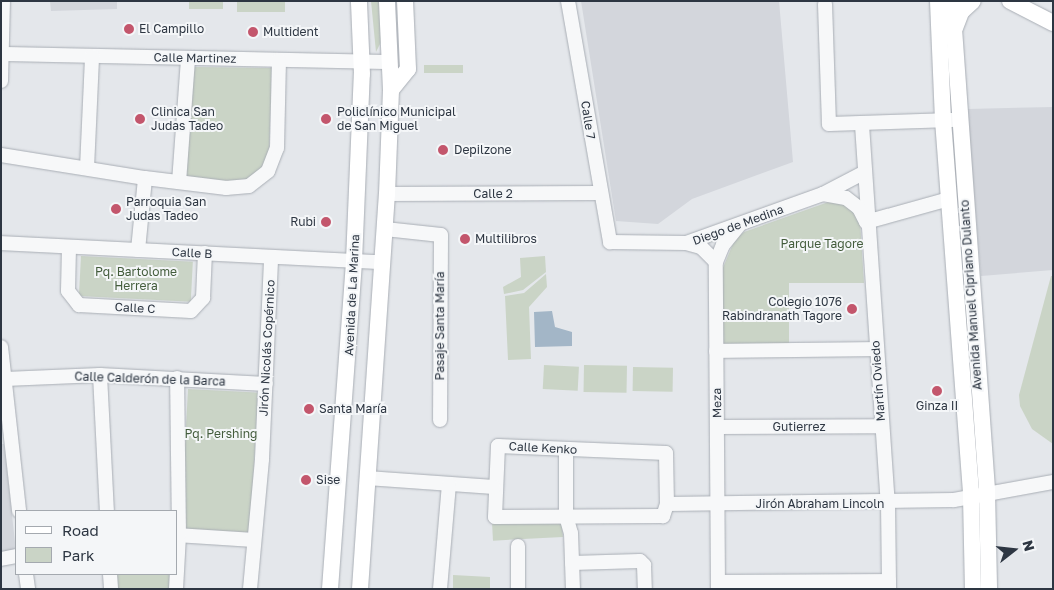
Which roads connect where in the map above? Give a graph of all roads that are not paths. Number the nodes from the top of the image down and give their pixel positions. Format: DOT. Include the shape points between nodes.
graph roads {
  1 [pos="3,1"];
  2 [pos="359,1"];
  3 [pos="387,1"];
  4 [pos="405,1"];
  5 [pos="568,1"];
  6 [pos="938,1"];
  7 [pos="952,1"];
  8 [pos="973,1"];
  9 [pos="1010,1"];
  10 [pos="825,4"];
  11 [pos="1053,23"];
  12 [pos="953,32"];
  13 [pos="2,54"];
  14 [pos="92,56"];
  15 [pos="188,58"];
  16 [pos="279,60"];
  17 [pos="362,62"];
  18 [pos="390,62"];
  19 [pos="1,81"];
  20 [pos="391,90"];
  21 [pos="950,120"];
  22 [pos="862,125"];
  23 [pos="1,155"];
  24 [pos="87,168"];
  25 [pos="863,173"];
  26 [pos="145,178"];
  27 [pos="179,182"];
  28 [pos="599,193"];
  29 [pos="387,194"];
  30 [pos="822,194"];
  31 [pos="949,199"];
  32 [pos="866,222"];
  33 [pos="739,225"];
  34 [pos="384,230"];
  35 [pos="607,239"];
  36 [pos="1,243"];
  37 [pos="686,243"];
  38 [pos="960,245"];
  39 [pos="69,247"];
  40 [pos="138,250"];
  41 [pos="205,253"];
  42 [pos="271,257"];
  43 [pos="354,261"];
  44 [pos="382,262"];
  45 [pos="716,262"];
  46 [pos="1,347"];
  47 [pos="875,350"];
  48 [pos="716,351"];
  49 [pos="100,376"];
  50 [pos="177,378"];
  51 [pos="5,379"];
  52 [pos="266,384"];
  53 [pos="440,420"];
  54 [pos="881,426"];
  55 [pos="717,427"];
  56 [pos="6,441"];
  57 [pos="566,449"];
  58 [pos="368,478"];
  59 [pos="1053,482"];
  60 [pos="449,484"];
  61 [pos="494,487"];
  62 [pos="979,494"];
  63 [pos="888,503"];
  64 [pos="667,504"];
  65 [pos="717,504"];
  66 [pos="19,510"];
  67 [pos="107,510"];
  68 [pos="178,510"];
  69 [pos="566,516"];
  70 [pos="178,535"];
  71 [pos="254,540"];
  72 [pos="518,546"];
  73 [pos="15,556"];
  74 [pos="1,559"];
  75 [pos="572,563"];
  76 [pos="26,575"];
  77 [pos="110,575"];
  78 [pos="177,575"];
  79 [pos="718,585"];
  80 [pos="889,585"];
  81 [pos="28,589"];
  82 [pos="111,589"];
  83 [pos="176,589"];
  84 [pos="250,589"];
  85 [pos="330,589"];
  86 [pos="360,589"];
  87 [pos="440,589"];
  88 [pos="518,589"];
  89 [pos="573,589"];
  90 [pos="645,589"];
  91 [pos="973,589"];
  92 [pos="989,589"];
  1 -- 13 [label="street"];
  2 -- 17 [label="main road, Avenida de La Marina"];
  3 -- 18 [label="main road"];
  4 -- 20 [label="main road" via="408,69"];
  5 -- 28 [label="street, Calle 7"];
  6 -- 21 [label="main road, Avenida Manuel Cipriano Dulanto"];
  7 -- 12 [label="main road, Avenida Manuel Cipriano Dulanto"];
  8 -- 12 [label="main road" via="959,15"];
  9 -- 11 [label="main road"];
  10 -- 22 [label="street" via="827,120 833,126"];
  12 -- 21 [label="main road, Avenida Manuel Cipriano Dulanto"];
  13 -- 14 [label="street, Calle Martinez"];
  13 -- 19 [label="street"];
  14 -- 15 [label="street, Calle Martinez"];
  14 -- 24 [label="street"];
  15 -- 16 [label="street, Calle Martinez"];
  15 -- 27 [label="street"];
  16 -- 17 [label="street, Calle Martinez"];
  16 -- 27 [label="street" via="277,148 268,171 255,183 238,188"];
  17 -- 18 [label="street, Calle Martinez"];
  17 -- 43 [label="main road, Avenida de La Marina"];
  18 -- 20 [label="main road"];
  20 -- 29 [label="main road"];
  21 -- 22 [label="street"];
  21 -- 31 [label="main road, Avenida Manuel Cipriano Dulanto"];
  21 -- 38 [label="main road, Avenida Manuel Cipriano Dulanto"];
  22 -- 25 [label="street, Martín Oviedo"];
  23 -- 24 [label="street"];
  24 -- 26 [label="street"];
  25 -- 30 [label="street, Diego de Medina"];
  25 -- 32 [label="street, Martín Oviedo"];
  26 -- 27 [label="street"];
  26 -- 40 [label="street"];
  28 -- 29 [label="street, Calle 2"];
  28 -- 35 [label="street, Calle 7"];
  29 -- 34 [label="main road"];
  30 -- 32 [label="street" via="846,198 859,208"];
  30 -- 33 [label="street, Diego de Medina"];
  31 -- 32 [label="street"];
  31 -- 38 [label="main road, Avenida Manuel Cipriano Dulanto"];
  32 -- 47 [label="street, Martín Oviedo"];
  33 -- 37 [label="street, Diego de Medina"];
  33 -- 45 [label="street, Meza" via="723,245"];
  34 -- 44 [label="main road"];
  34 -- 53 [label="street, Pasaje Santa María" via="441,235"];
  35 -- 37 [label="street, Diego de Medina" via="615,244"];
  36 -- 39 [label="street, Calle B"];
  37 -- 45 [label="street" via="701,247"];
  38 -- 62 [label="main road, Avenida Manuel Cipriano Dulanto"];
  39 -- 40 [label="street, Calle B"];
  39 -- 41 [label="street, Calle C" via="68,291 79,305 191,311 203,298"];
  40 -- 41 [label="street, Calle B"];
  41 -- 42 [label="street, Calle B"];
  42 -- 43 [label="street, Calle B"];
  42 -- 52 [label="street, Jirón Nicolás Copérnico"];
  43 -- 44 [label="street, Calle B"];
  43 -- 85 [label="main road, Avenida de La Marina"];
  44 -- 58 [label="main road"];
  45 -- 48 [label="street, Meza"];
  46 -- 51 [label="street"];
  47 -- 48 [label="street"];
  47 -- 54 [label="street, Martín Oviedo"];
  48 -- 55 [label="street, Meza"];
  49 -- 50 [label="street, Calle Calderón de la Barca"];
  49 -- 51 [label="street, Calle Calderón de la Barca"];
  49 -- 67 [label="street"];
  50 -- 52 [label="street, Calle Calderón de la Barca"];
  50 -- 68 [label="street"];
  51 -- 56 [label="street"];
  52 -- 71 [label="street, Jirón Nicolás Copérnico"];
  54 -- 55 [label="street, Gutierrez"];
  54 -- 63 [label="street, Martín Oviedo"];
  55 -- 65 [label="street, Meza"];
  56 -- 66 [label="street"];
  57 -- 61 [label="street, Calle Kenko" via="498,446"];
  57 -- 64 [label="street, Calle Kenko" via="667,454"];
  57 -- 69 [label="street"];
  58 -- 60 [label="street"];
  58 -- 86 [label="main road"];
  59 -- 62 [label="street, Jirón Abraham Lincoln"];
  60 -- 61 [label="street"];
  60 -- 87 [label="street"];
  61 -- 69 [label="street" via="495,517"];
  62 -- 63 [label="street, Jirón Abraham Lincoln" via="954,500"];
  62 -- 91 [label="main road, Avenida Manuel Cipriano Dulanto"];
  62 -- 92 [label="main road, Avenida Manuel Cipriano Dulanto"];
  63 -- 65 [label="street, Jirón Abraham Lincoln"];
  63 -- 80 [label="street, Martín Oviedo"];
  64 -- 65 [label="street, Jirón Abraham Lincoln"];
  64 -- 69 [label="street" via="661,518"];
  65 -- 79 [label="street, Meza"];
  69 -- 75 [label="street" via="571,533"];
  70 -- 71 [label="street"];
  71 -- 84 [label="street, Jirón Nicolás Copérnico"];
  72 -- 88 [label="street"];
  73 -- 74 [label="street"];
  75 -- 89 [label="street"];
  75 -- 90 [label="street" via="640,561 644,565"];
  76 -- 81 [label="street"];
  77 -- 82 [label="street"];
  78 -- 83 [label="street"];
  79 -- 80 [label="street"];
}
